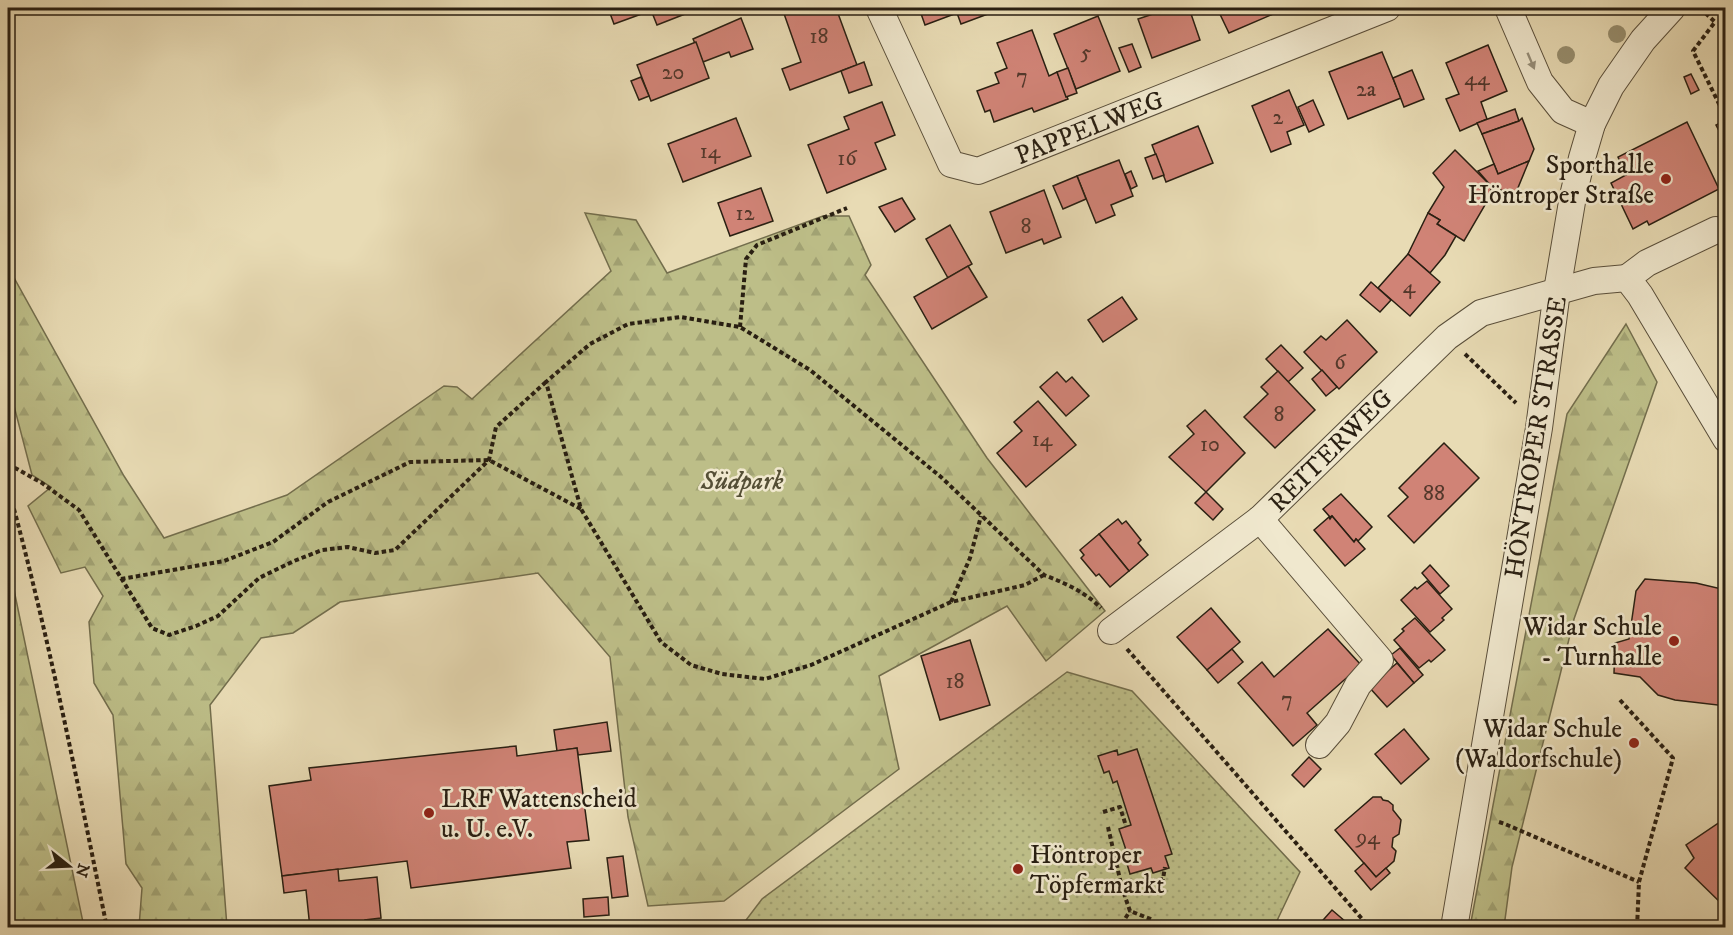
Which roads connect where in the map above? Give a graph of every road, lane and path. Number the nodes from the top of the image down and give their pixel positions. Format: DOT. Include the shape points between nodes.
graph roads {
  1 [pos="879,8"];
  2 [pos="1387,8"];
  3 [pos="1508,8"];
  4 [pos="1672,8"];
  5 [pos="1700,8"];
  6 [pos="1722,110"];
  7 [pos="1592,124"];
  8 [pos="847,208"];
  9 [pos="1716,230"];
  10 [pos="1627,278"];
  11 [pos="1557,291"];
  12 [pos="740,327"];
  13 [pos="1464,353"];
  14 [pos="546,381"];
  15 [pos="1513,400"];
  16 [pos="1725,439"];
  17 [pos="489,460"];
  18 [pos="8,464"];
  19 [pos="8,487"];
  20 [pos="581,509"];
  21 [pos="981,516"];
  22 [pos="1260,519"];
  23 [pos="1044,575"];
  24 [pos="121,579"];
  25 [pos="951,602"];
  26 [pos="1112,631"];
  27 [pos="1620,700"];
  28 [pos="1318,745"];
  29 [pos="1103,812"];
  30 [pos="1473,817"];
  31 [pos="1126,826"];
  32 [pos="1108,827"];
  33 [pos="1165,867"];
  34 [pos="1639,882"];
  35 [pos="1122,888"];
  36 [pos="1130,911"];
  37 [pos="107,927"];
  38 [pos="1115,927"];
  39 [pos="1157,927"];
  40 [pos="1370,927"];
  41 [pos="1454,927"];
  42 [pos="1637,927"];
  1 -- 2 [label="street, PAPPELWEG" via="951,164 978,171"];
  3 -- 7 [label="street, one-way" via="1540,82 1563,111"];
  4 -- 7 [label="street, HÖNTROPER STRASSE" via="1642,40 1611,86"];
  5 -- 6 [label="path" via="1715,22 1693,51"];
  7 -- 11 [label="street, HÖNTROPER STRASSE" via="1573,196"];
  8 -- 12 [label="path" via="757,245 746,259"];
  9 -- 10 [label="street" via="1647,263"];
  10 -- 11 [label="street, REITERWEG" via="1594,281"];
  10 -- 16 [label="street"];
  11 -- 22 [label="street, REITERWEG" via="1481,313 1447,337"];
  11 -- 30 [label="street, HÖNTROPER STRASSE" via="1539,428"];
  12 -- 14 [label="path" via="681,317 628,324 590,344"];
  12 -- 21 [label="path" via="810,370 941,477"];
  13 -- 15 [label="path"];
  14 -- 17 [label="path" via="496,427"];
  14 -- 20 [label="path"];
  17 -- 20 [label="path"];
  17 -- 24 [label="path" via="410,462 328,502 273,542 224,561"];
  17 -- 24 [label="path" via="395,550 322,550 259,578 218,616 169,635 152,628"];
  18 -- 24 [label="path" via="79,510"];
  19 -- 37 [label="path" via="30,568"];
  20 -- 25 [label="path" via="661,642 691,665 722,674 765,679 811,665"];
  21 -- 23 [label="path"];
  21 -- 25 [label="path" via="970,558"];
  22 -- 26 [label="street, REITERWEG"];
  22 -- 28 [label="street" via="1380,660 1358,685 1338,723"];
  23 -- 25 [label="path" via="1025,585"];
  23 -- 26 [label="path" via="1090,597 1106,613"];
  26 -- 40 [label="path"];
  27 -- 34 [label="path" via="1673,758"];
  29 -- 31 [label="path" via="1120,807"];
  30 -- 34 [label="path" via="1505,824"];
  30 -- 41 [label="street, HÖNTROPER STRASSE"];
  32 -- 35 [label="path"];
  33 -- 35 [label="path" via="1163,879"];
  34 -- 42 [label="path"];
  35 -- 36 [label="path"];
  36 -- 38 [label="path" via="1121,925"];
  36 -- 39 [label="path" via="1153,920"];
}
